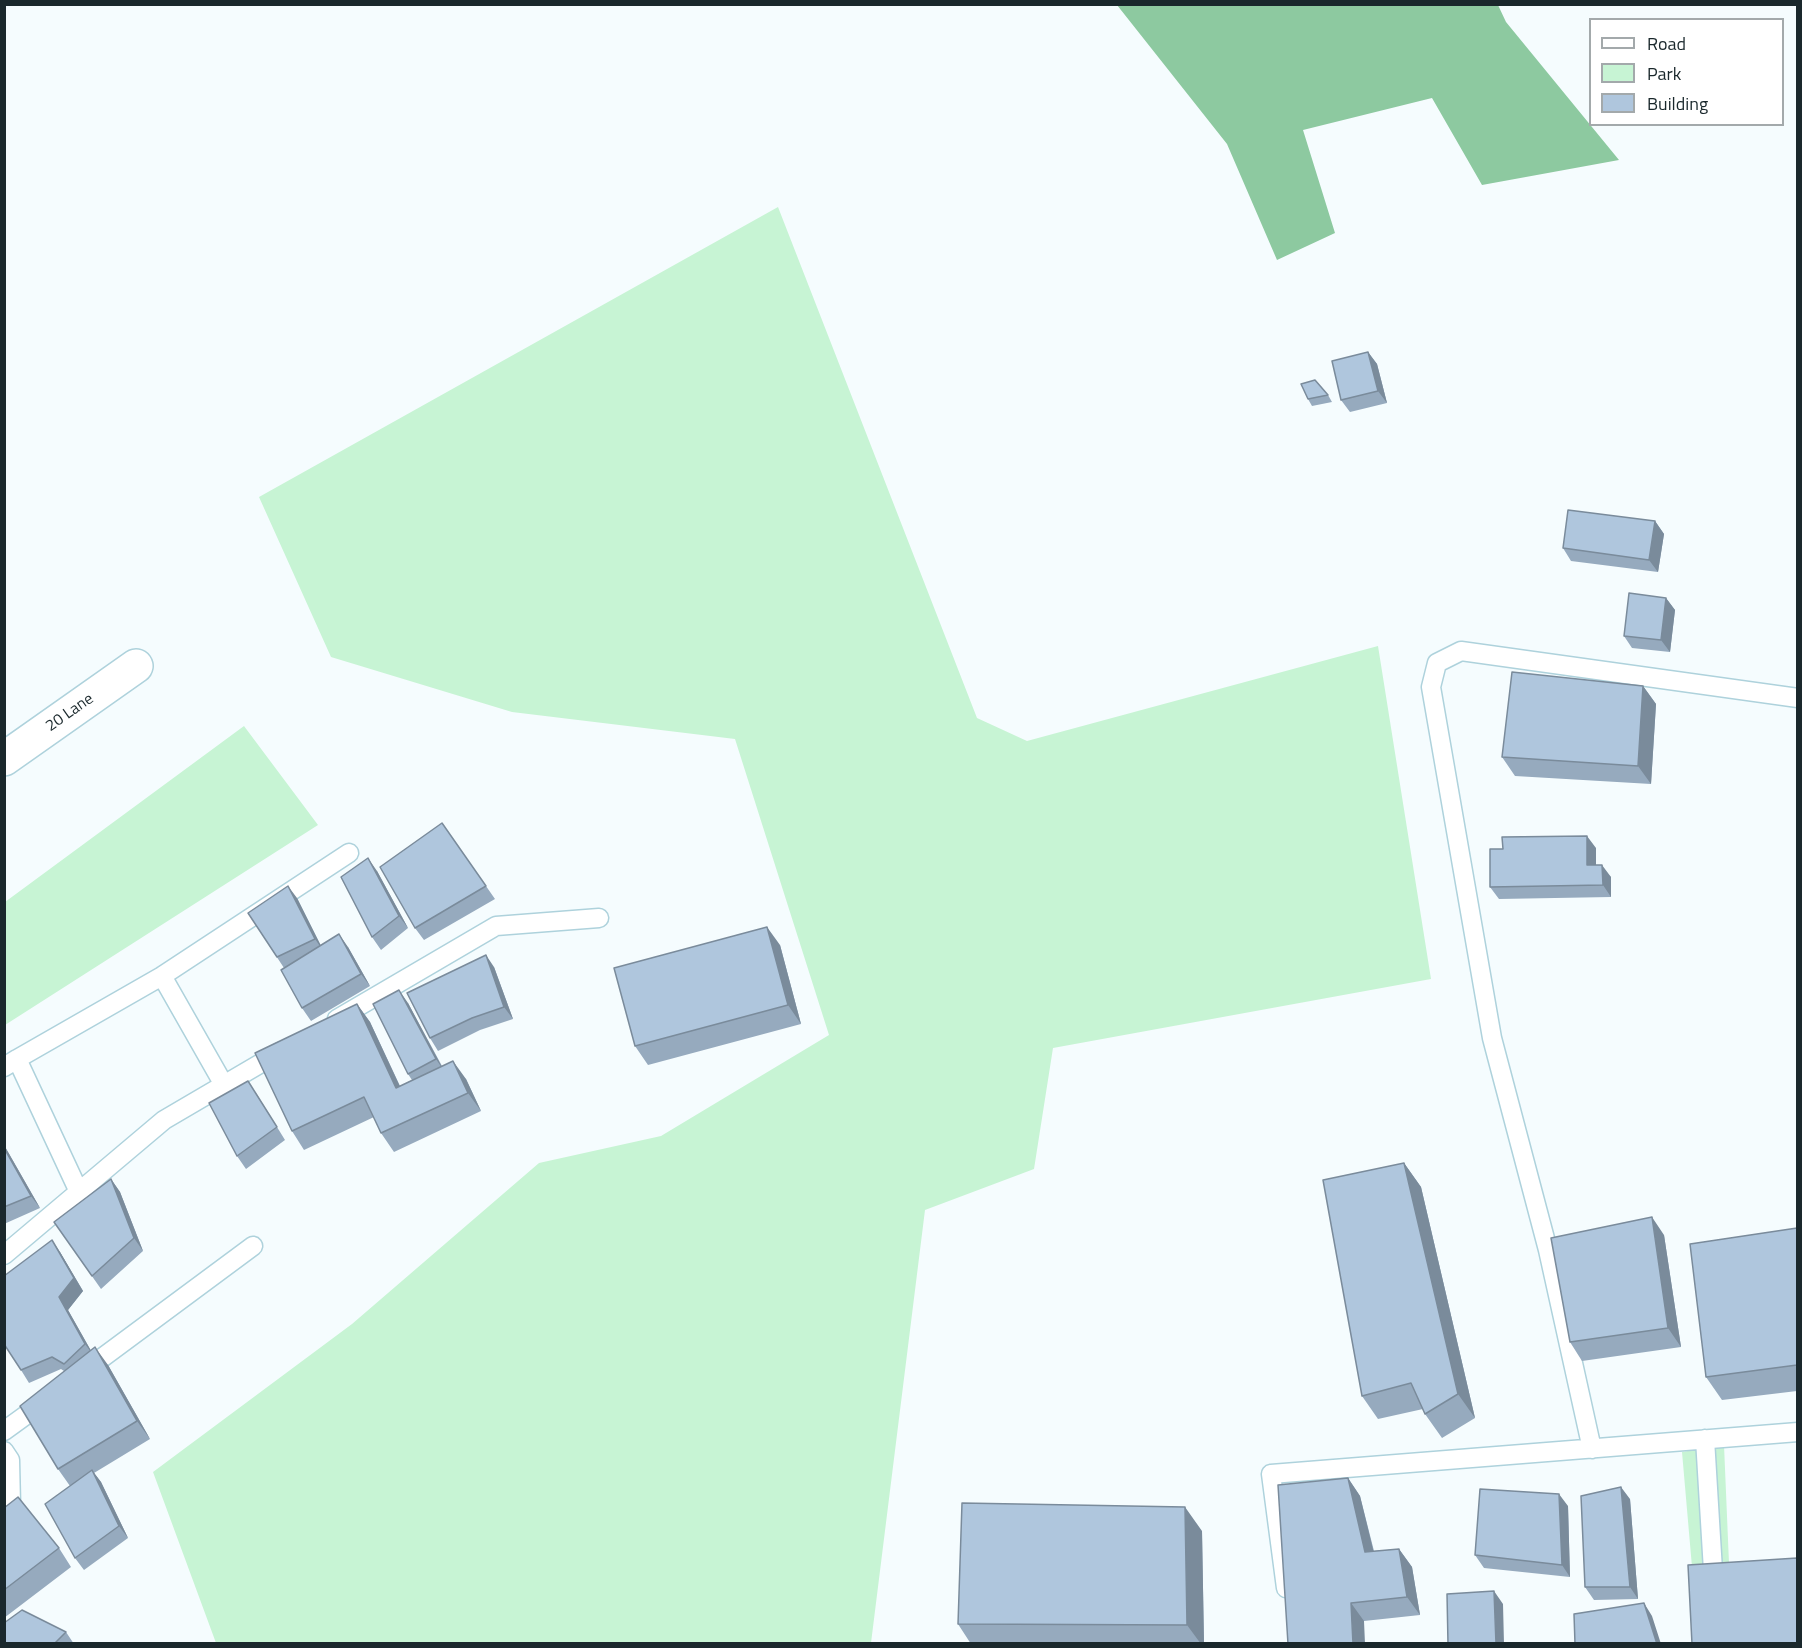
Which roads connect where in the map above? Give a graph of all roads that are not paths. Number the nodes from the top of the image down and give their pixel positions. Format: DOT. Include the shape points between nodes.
graph roads {
  1 [pos="136,666"];
  2 [pos="1797,698"];
  3 [pos="4,759"];
  4 [pos="349,853"];
  5 [pos="599,918"];
  6 [pos="162,976"];
  7 [pos="325,1026"];
  8 [pos="295,1043"];
  9 [pos="11,1063"];
  10 [pos="225,1084"];
  11 [pos="79,1192"];
  12 [pos="253,1246"];
  13 [pos="4,1255"];
  14 [pos="4,1431"];
  15 [pos="1797,1432"];
  16 [pos="1705,1439"];
  17 [pos="1592,1449"];
  18 [pos="4,1451"];
  19 [pos="4,1511"];
  20 [pos="1714,1588"];
  21 [pos="1288,1601"];
  1 -- 3 [label="street, 20 Lane"];
  2 -- 17 [label="lane" via="1461,651 1437,663 1431,687 1492,1038 1548,1250"];
  4 -- 6 [label="lane"];
  5 -- 7 [label="lane" via="496,926"];
  6 -- 9 [label="lane"];
  6 -- 10 [label="lane"];
  8 -- 10 [label="lane"];
  9 -- 11 [label="lane"];
  10 -- 11 [label="lane" via="164,1120"];
  11 -- 13 [label="lane"];
  12 -- 14 [label="lane"];
  15 -- 16 [label="lane"];
  16 -- 17 [label="lane"];
  16 -- 20 [label="lane"];
  17 -- 21 [label="lane" via="1271,1474"];
  18 -- 19 [label="lane" via="10,1460 10,1505"];
}
